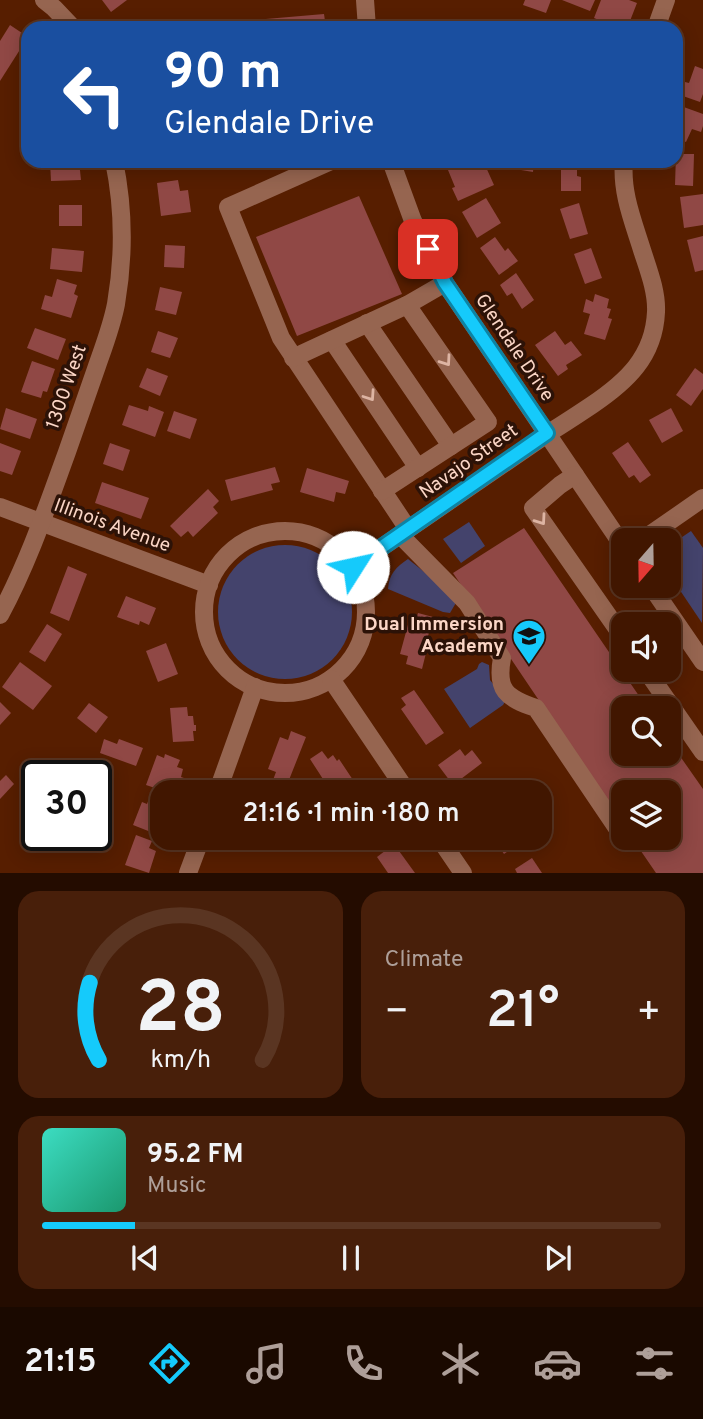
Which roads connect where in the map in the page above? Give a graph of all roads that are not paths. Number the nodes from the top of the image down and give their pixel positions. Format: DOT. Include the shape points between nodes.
graph roads {
  1 [pos="44,0"];
  2 [pos="365,0"];
  3 [pos="666,0"];
  4 [pos="66,21"];
  5 [pos="366,21"];
  6 [pos="658,21"];
  7 [pos="116,168"];
  8 [pos="315,168"];
  9 [pos="394,168"];
  10 [pos="624,168"];
  11 [pos="445,283"];
  12 [pos="407,305"];
  13 [pos="367,323"];
  14 [pos="332,340"];
  15 [pos="293,358"];
  16 [pos="547,433"];
  17 [pos="451,446"];
  18 [pos="418,467"];
  19 [pos="575,475"];
  20 [pos="382,491"];
  21 [pos="703,498"];
  22 [pos="0,507"];
  23 [pos="41,522"];
  24 [pos="611,528"];
  25 [pos="660,528"];
  26 [pos="404,532"];
  27 [pos="353,567"];
  28 [pos="209,585"];
  29 [pos="659,598"];
  30 [pos="0,615"];
  31 [pos="611,620"];
  32 [pos="703,662"];
  33 [pos="331,679"];
  34 [pos="654,682"];
  35 [pos="255,687"];
  36 [pos="703,752"];
  37 [pos="222,780"];
  38 [pos="399,780"];
  39 [pos="611,819"];
  40 [pos="197,850"];
  41 [pos="447,850"];
  42 [pos="188,873"];
  43 [pos="463,873"];
  1 -- 4 [label="street"];
  2 -- 5 [label="street"];
  3 -- 6 [label="street"];
  7 -- 23 [label="street, 1300 West" via="123,224 116,306"];
  8 -- 15 [label="street" via="228,207 276,328"];
  9 -- 11 [label="street, Glendale Drive"];
  10 -- 16 [label="street, Navajo Street" via="628,204 654,295 653,328 643,357 615,390"];
  11 -- 12 [label="street"];
  11 -- 16 [label="street, Glendale Drive"];
  12 -- 13 [label="street"];
  12 -- 17 [label="street, one-way" via="488,422"];
  13 -- 14 [label="street"];
  13 -- 17 [label="street"];
  14 -- 15 [label="street"];
  14 -- 18 [label="street, one-way"];
  15 -- 20 [label="street"];
  16 -- 19 [label="street, Glendale Drive"];
  16 -- 26 [label="street, Navajo Street"];
  17 -- 18 [label="street"];
  18 -- 20 [label="street"];
  19 -- 24 [label="street, Glendale Drive"];
  19 -- 31 [label="street, one-way" via="533,508"];
  20 -- 26 [label="street"];
  21 -- 25 [label="street"];
  22 -- 23 [label="street, Illinois Avenue"];
  23 -- 28 [label="street, Illinois Avenue"];
  23 -- 30 [label="street, 1300 West"];
  26 -- 27 [label="street, Navajo Street"];
  26 -- 39 [label="street" via="467,603 502,658 499,674 505,693 536,708"];
  27 -- 28 [label="street" via="318,538 274,532 233,550"];
  27 -- 33 [label="street" via="364,591 364,634 352,659"];
  28 -- 35 [label="street" via="204,611 213,649 229,670"];
  29 -- 32 [label="street"];
  33 -- 35 [label="street" via="292,693"];
  33 -- 38 [label="street"];
  34 -- 36 [label="street"];
  35 -- 37 [label="street"];
  40 -- 42 [label="street"];
  41 -- 43 [label="street"];
}
